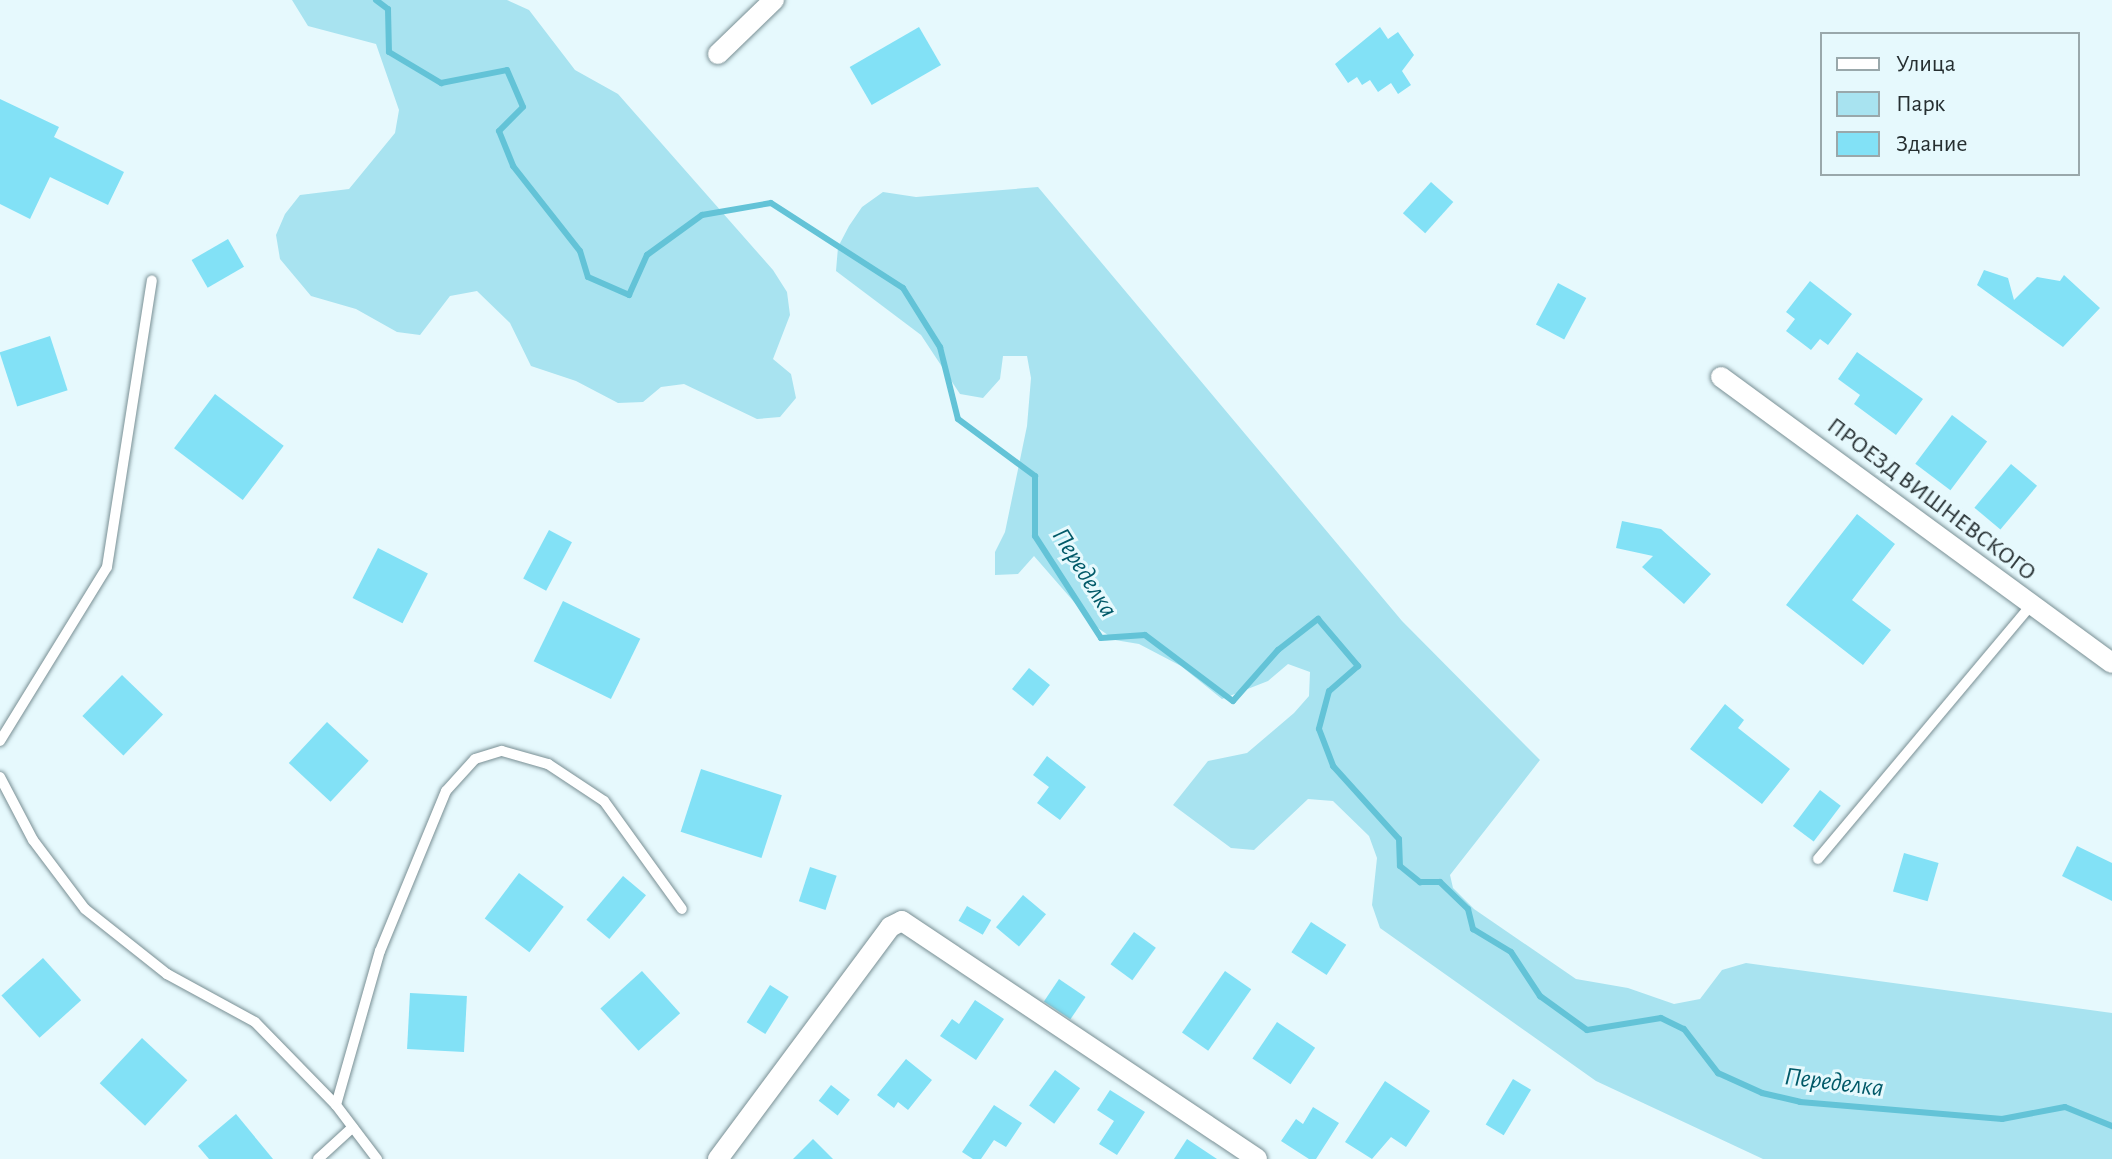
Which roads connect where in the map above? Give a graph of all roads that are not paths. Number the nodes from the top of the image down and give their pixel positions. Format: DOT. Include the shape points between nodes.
graph roads {
  1 [pos="774,0"];
  2 [pos="718,54"];
  3 [pos="152,281"];
  4 [pos="1721,377"];
  5 [pos="2030,606"];
  6 [pos="2112,663"];
  7 [pos="0,741"];
  8 [pos="0,777"];
  9 [pos="1818,859"];
  10 [pos="682,909"];
  11 [pos="336,1105"];
  12 [pos="353,1127"];
  13 [pos="318,1159"];
  14 [pos="377,1159"];
  15 [pos="718,1159"];
  16 [pos="1257,1159"];
  1 -- 2 [label="street"];
  3 -- 7 [label="lane" via="107,567"];
  4 -- 5 [label="street, ПРОЕЗД ВИШНЕВСКОГО"];
  5 -- 6 [label="street, ПРОЕЗД ВИШНЕВСКОГО"];
  5 -- 9 [label="lane"];
  8 -- 11 [label="lane" via="33,840 85,909 167,974 255,1022"];
  10 -- 11 [label="lane" via="604,801 548,764 502,751 475,759 446,791 386,937"];
  11 -- 12 [label="lane"];
  12 -- 13 [label="lane"];
  12 -- 14 [label="lane"];
  15 -- 16 [label="street" via="890,927 902,921"];
}
